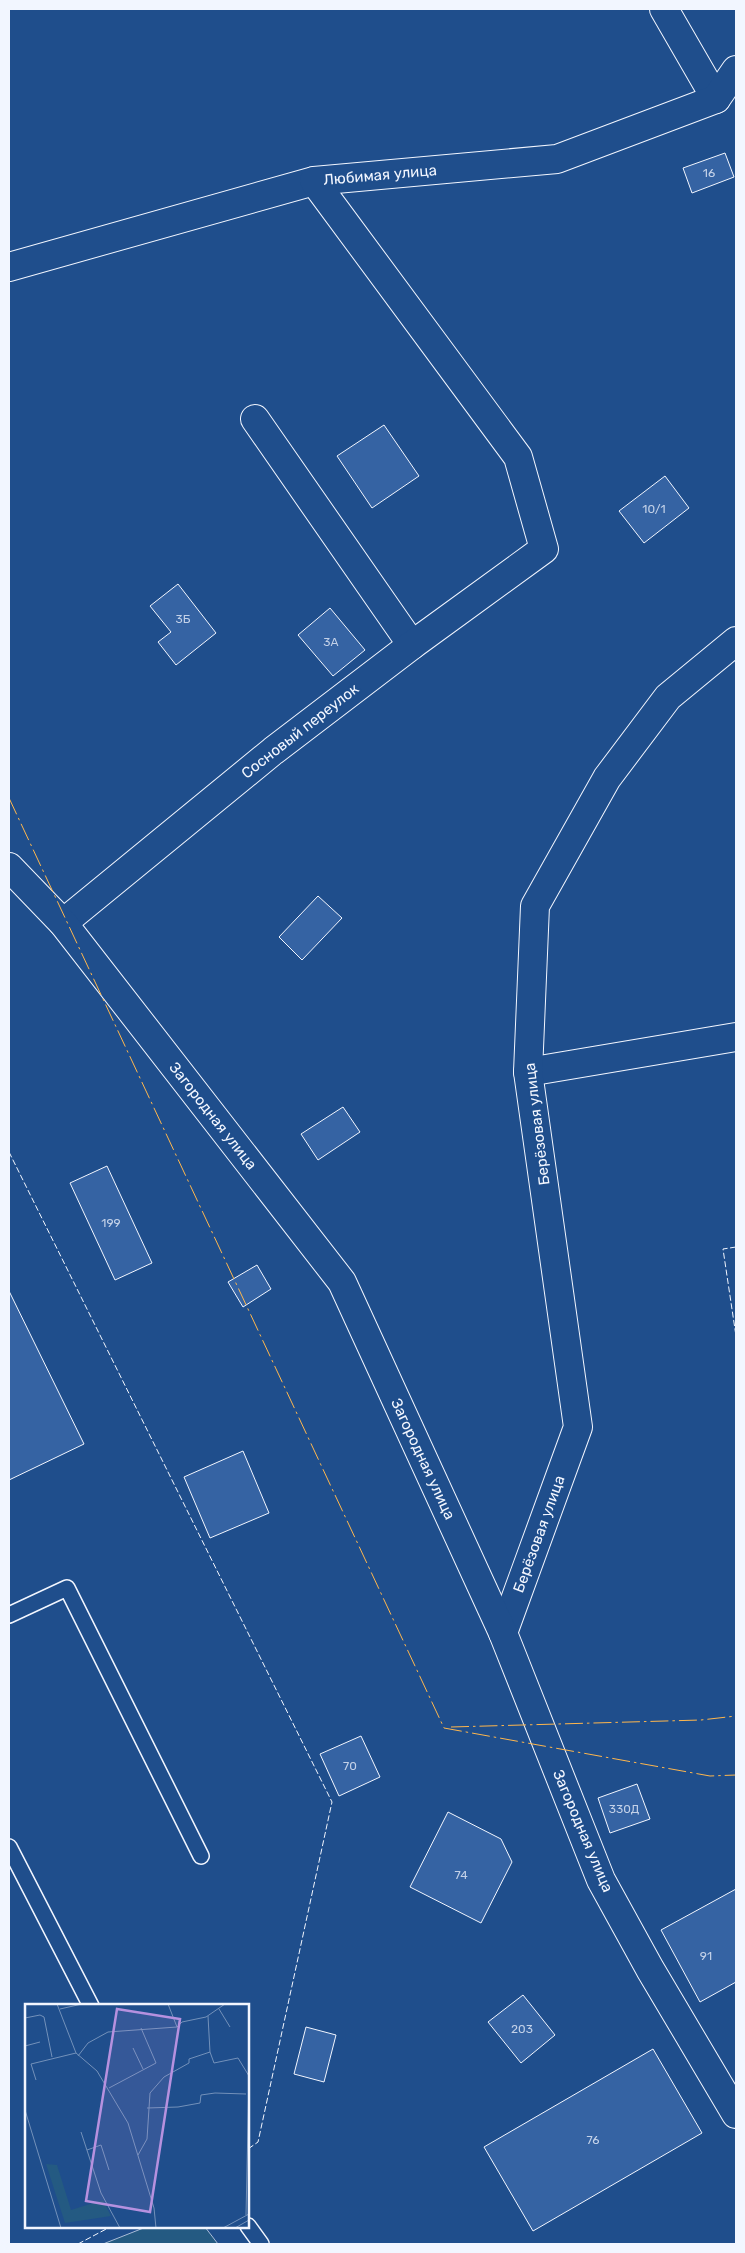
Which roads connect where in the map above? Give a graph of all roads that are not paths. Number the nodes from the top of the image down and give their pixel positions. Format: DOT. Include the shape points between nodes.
graph roads {
  1 [pos="664,9"];
  2 [pos="736,70"];
  3 [pos="716,99"];
  4 [pos="314,181"];
  5 [pos="9,267"];
  6 [pos="255,419"];
  7 [pos="736,642"];
  8 [pos="412,645"];
  9 [pos="9,867"];
  10 [pos="63,923"];
  11 [pos="736,1037"];
  12 [pos="528,1072"];
  13 [pos="9,1615"];
  14 [pos="503,1633"];
  15 [pos="9,1847"];
  16 [pos="201,1856"];
  17 [pos="90,2004"];
  18 [pos="736,2114"];
  19 [pos="249,2227"];
  20 [pos="261,2244"];
  1 -- 3 [label="street"];
  2 -- 3 [label="street"];
  3 -- 4 [label="street, Любимая улица" via="557,159"];
  4 -- 5 [label="street, Любимая улица"];
  4 -- 8 [label="street, Сосновый переулок" via="518,457 544,549"];
  6 -- 8 [label="street"];
  7 -- 12 [label="street, Берёзовая улица" via="668,697 608,778 535,906"];
  8 -- 10 [label="street, Сосновый переулок" via="273,750"];
  9 -- 10 [label="street, Загородная улица"];
  10 -- 14 [label="street, Загородная улица" via="342,1282"];
  11 -- 12 [label="street"];
  12 -- 14 [label="street, Берёзовая улица" via="578,1427"];
  13 -- 16 [label="lane" via="67,1588"];
  14 -- 18 [label="street, Загородная улица" via="601,1880"];
  15 -- 17 [label="lane"];
  19 -- 20 [label="lane"];
}
